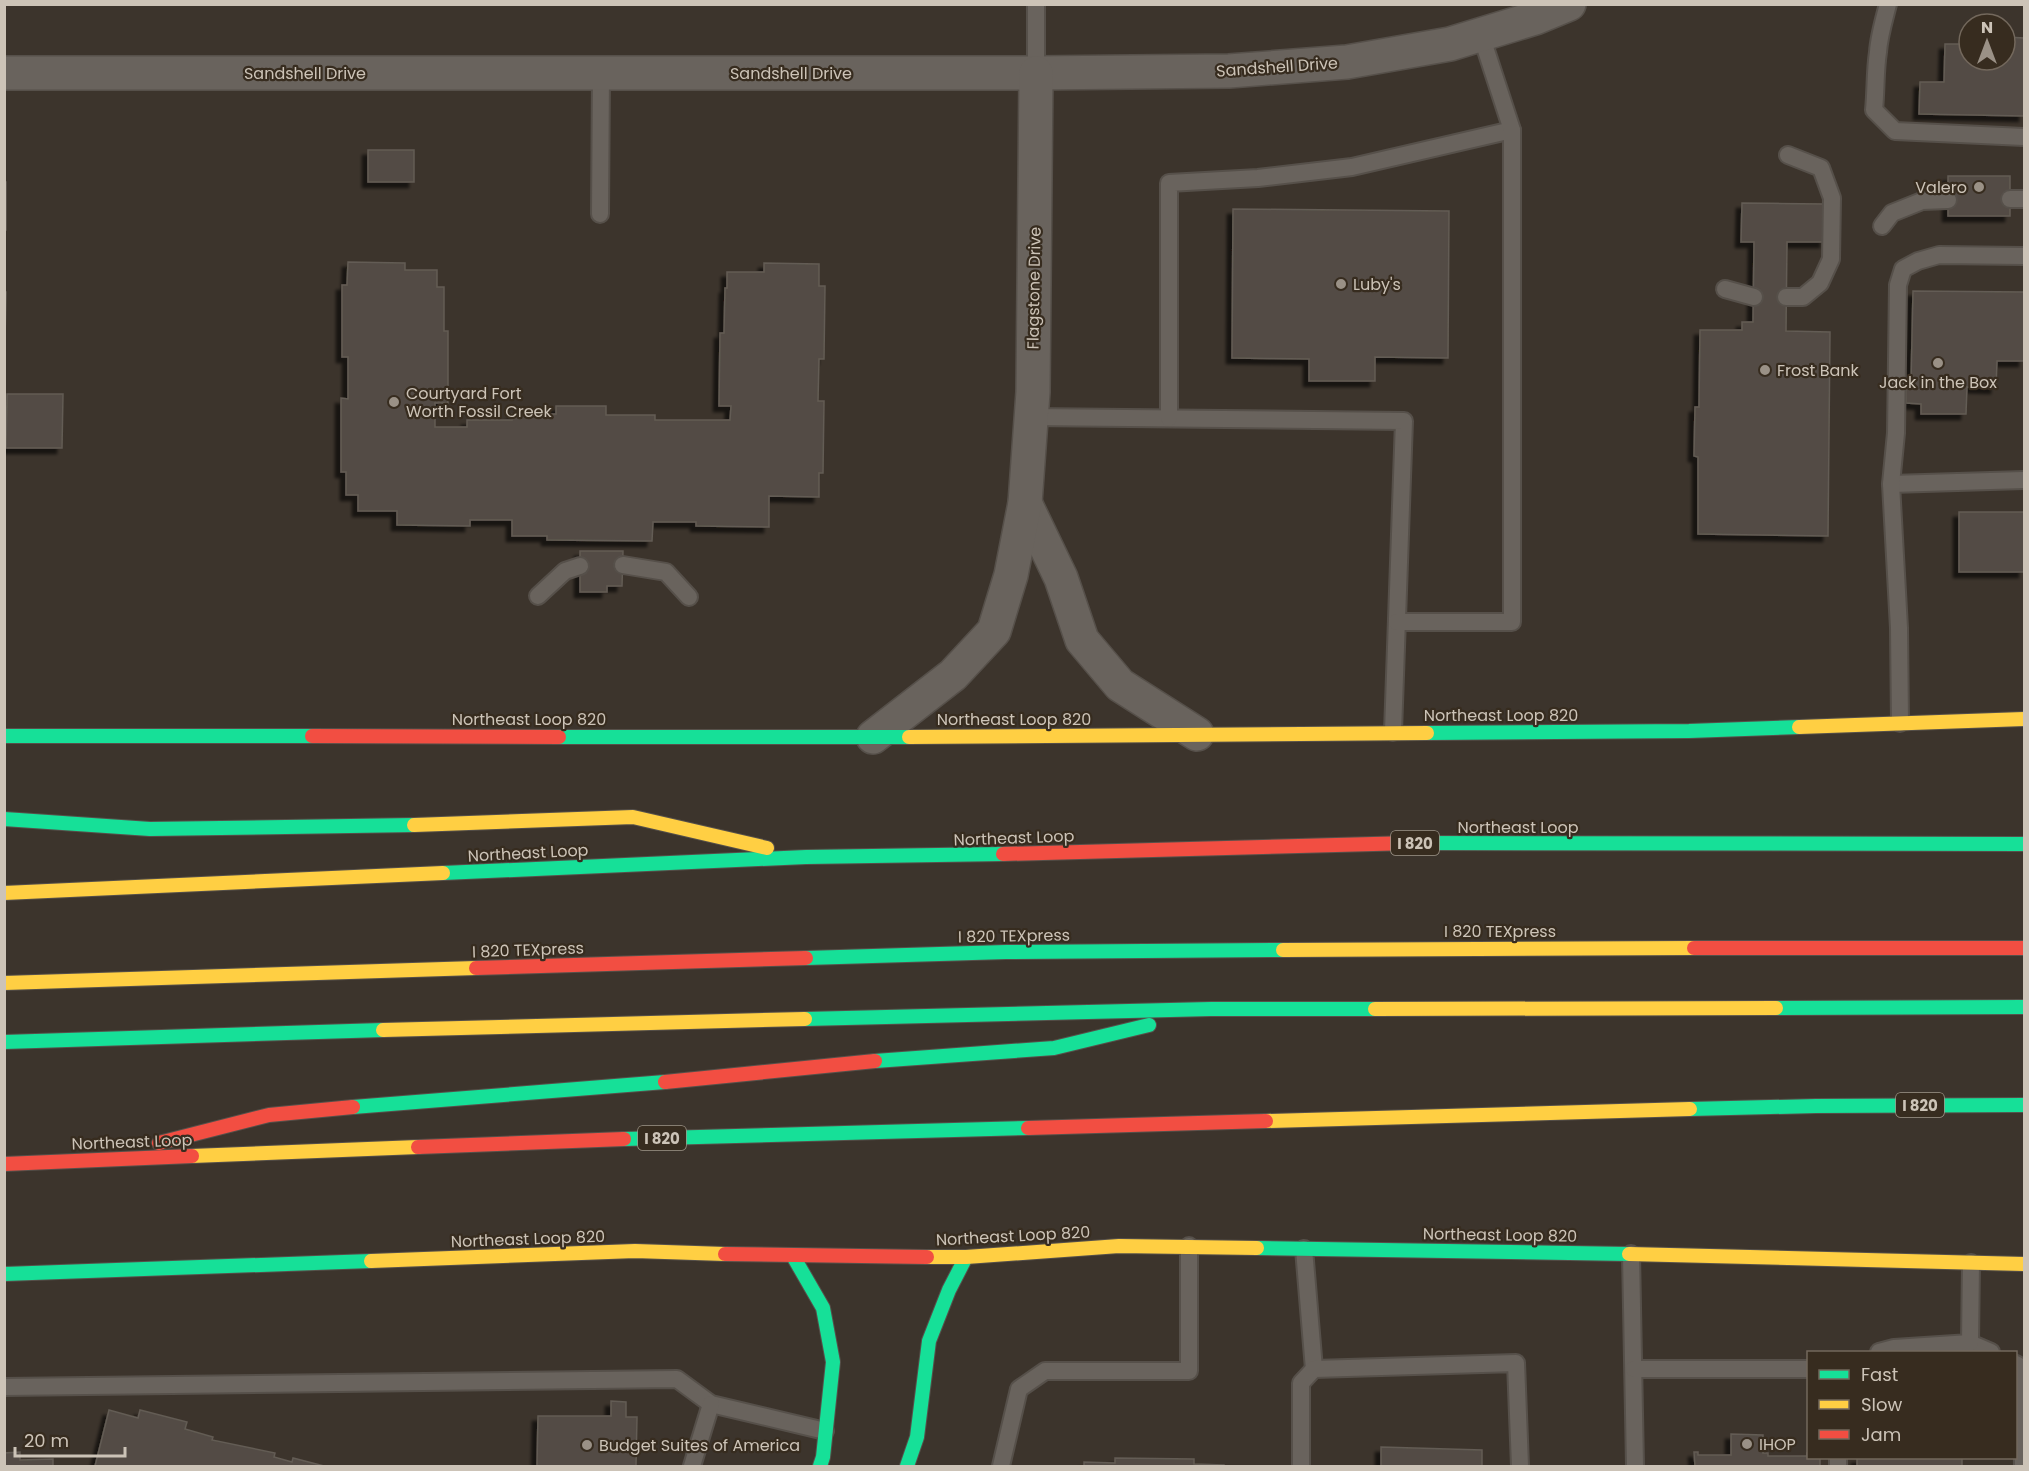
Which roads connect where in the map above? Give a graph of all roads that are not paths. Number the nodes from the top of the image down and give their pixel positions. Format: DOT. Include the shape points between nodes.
graph roads {
  1 [pos="1036,4"];
  2 [pos="1569,4"];
  3 [pos="1888,4"];
  4 [pos="1481,35"];
  5 [pos="4,73"];
  6 [pos="601,73"];
  7 [pos="1036,73"];
  8 [pos="1512,130"];
  9 [pos="2025,138"];
  10 [pos="1788,155"];
  11 [pos="1948,200"];
  12 [pos="600,214"];
  13 [pos="1882,226"];
  14 [pos="2025,256"];
  15 [pos="1725,289"];
  16 [pos="1754,297"];
  17 [pos="1786,297"];
  18 [pos="1031,417"];
  19 [pos="1169,418"];
  20 [pos="2025,480"];
  21 [pos="1891,484"];
  22 [pos="1025,503"];
  23 [pos="623,565"];
  24 [pos="580,566"];
  25 [pos="538,596"];
  26 [pos="688,597"];
  27 [pos="1396,622"];
  28 [pos="2025,719"];
  29 [pos="1900,723"];
  30 [pos="1393,732"];
  31 [pos="1197,734"];
  32 [pos="4,736"];
  33 [pos="873,737"];
  34 [pos="4,819"];
  35 [pos="2025,844"];
  36 [pos="806,857"];
  37 [pos="4,893"];
  38 [pos="2025,948"];
  39 [pos="4,984"];
  40 [pos="2025,1007"];
  41 [pos="1211,1009"];
  42 [pos="4,1042"];
  43 [pos="2025,1105"];
  44 [pos="94,1160"];
  45 [pos="4,1164"];
  46 [pos="1189,1246"];
  47 [pos="1304,1249"];
  48 [pos="1631,1254"];
  49 [pos="793,1256"];
  50 [pos="966,1257"];
  51 [pos="1971,1263"];
  52 [pos="2025,1264"];
  53 [pos="4,1274"];
  54 [pos="1970,1343"];
  55 [pos="1886,1351"];
  56 [pos="1987,1351"];
  57 [pos="2020,1366"];
  58 [pos="1314,1369"];
  59 [pos="1634,1370"];
  60 [pos="1807,1370"];
  61 [pos="4,1387"];
  62 [pos="711,1404"];
  63 [pos="825,1431"];
  64 [pos="692,1467"];
  65 [pos="820,1467"];
  66 [pos="908,1467"];
  67 [pos="1000,1467"];
  68 [pos="1301,1467"];
  69 [pos="1520,1467"];
  70 [pos="1635,1467"];
  71 [pos="2023,1467"];
  1 -- 7 [label="lane"];
  2 -- 4 [label="street, Sandshell Drive"];
  3 -- 9 [label="lane" via="1877,54 1874,110 1895,131"];
  4 -- 7 [label="street, Sandshell Drive" via="1347,62 1229,71"];
  4 -- 8 [label="lane"];
  5 -- 6 [label="street, Sandshell Drive"];
  6 -- 7 [label="street, Sandshell Drive"];
  6 -- 12 [label="lane"];
  7 -- 18 [label="street, Flagstone Drive"];
  8 -- 19 [label="lane" via="1352,168 1169,183"];
  8 -- 27 [label="lane" via="1512,622"];
  10 -- 17 [label="lane" via="1821,168 1832,198 1831,259 1820,283 1803,297"];
  11 -- 13 [label="lane" via="1922,201 1892,213"];
  14 -- 21 [label="lane" via="1939,255 1903,269 1898,285 1896,433"];
  15 -- 16 [label="lane"];
  18 -- 19 [label="lane"];
  18 -- 22 [label="street, Flagstone Drive"];
  19 -- 27 [label="lane" via="1404,421"];
  20 -- 21 [label="lane"];
  21 -- 29 [label="lane"];
  22 -- 31 [label="street, Flagstone Drive" via="1060,578 1082,640 1120,685"];
  22 -- 33 [label="street, Flagstone Drive" via="1011,575 994,631 952,675"];
  23 -- 26 [label="lane" via="666,572"];
  24 -- 25 [label="lane" via="565,571"];
  27 -- 30 [label="lane"];
  28 -- 29 [label="main road, Northeast Loop 820"];
  29 -- 30 [label="main road, Northeast Loop 820" via="1689,731"];
  30 -- 31 [label="main road, Northeast Loop 820"];
  31 -- 33 [label="main road, Northeast Loop 820"];
  32 -- 33 [label="main road, Northeast Loop 820"];
  34 -- 36 [label="main road" via="150,830 633,817"];
  35 -- 36 [label="main road, Northeast Loop / I 820" via="1380,843"];
  36 -- 37 [label="main road, Northeast Loop / I 820"];
  38 -- 39 [label="main road, I 820 TEXpress" via="1005,952"];
  40 -- 41 [label="main road"];
  41 -- 42 [label="main road"];
  41 -- 44 [label="main road" via="1054,1048 269,1115"];
  43 -- 44 [label="main road, Northeast Loop / I 820" via="1816,1106 583,1140"];
  44 -- 45 [label="main road, Northeast Loop / I 820"];
  46 -- 47 [label="main road, Northeast Loop 820"];
  46 -- 50 [label="main road, Northeast Loop 820" via="1119,1246"];
  46 -- 67 [label="lane" via="1189,1371 1045,1371 1019,1389"];
  47 -- 48 [label="main road, Northeast Loop 820"];
  47 -- 58 [label="lane"];
  48 -- 51 [label="main road, Northeast Loop 820"];
  48 -- 59 [label="lane"];
  49 -- 50 [label="main road, Northeast Loop 820"];
  49 -- 53 [label="main road, Northeast Loop 820" via="635,1251"];
  49 -- 63 [label="main road" via="823,1308 833,1362"];
  50 -- 66 [label="main road" via="929,1341 917,1437"];
  51 -- 52 [label="main road, Northeast Loop 820"];
  51 -- 54 [label="lane"];
  54 -- 55 [label="lane"];
  54 -- 56 [label="lane"];
  57 -- 71 [label="lane"];
  58 -- 68 [label="lane" via="1301,1383"];
  58 -- 69 [label="lane" via="1516,1363"];
  59 -- 60 [label="lane"];
  59 -- 70 [label="lane"];
  61 -- 62 [label="lane" via="677,1379"];
  62 -- 63 [label="lane"];
  62 -- 64 [label="lane"];
  63 -- 65 [label="main road"];
}
